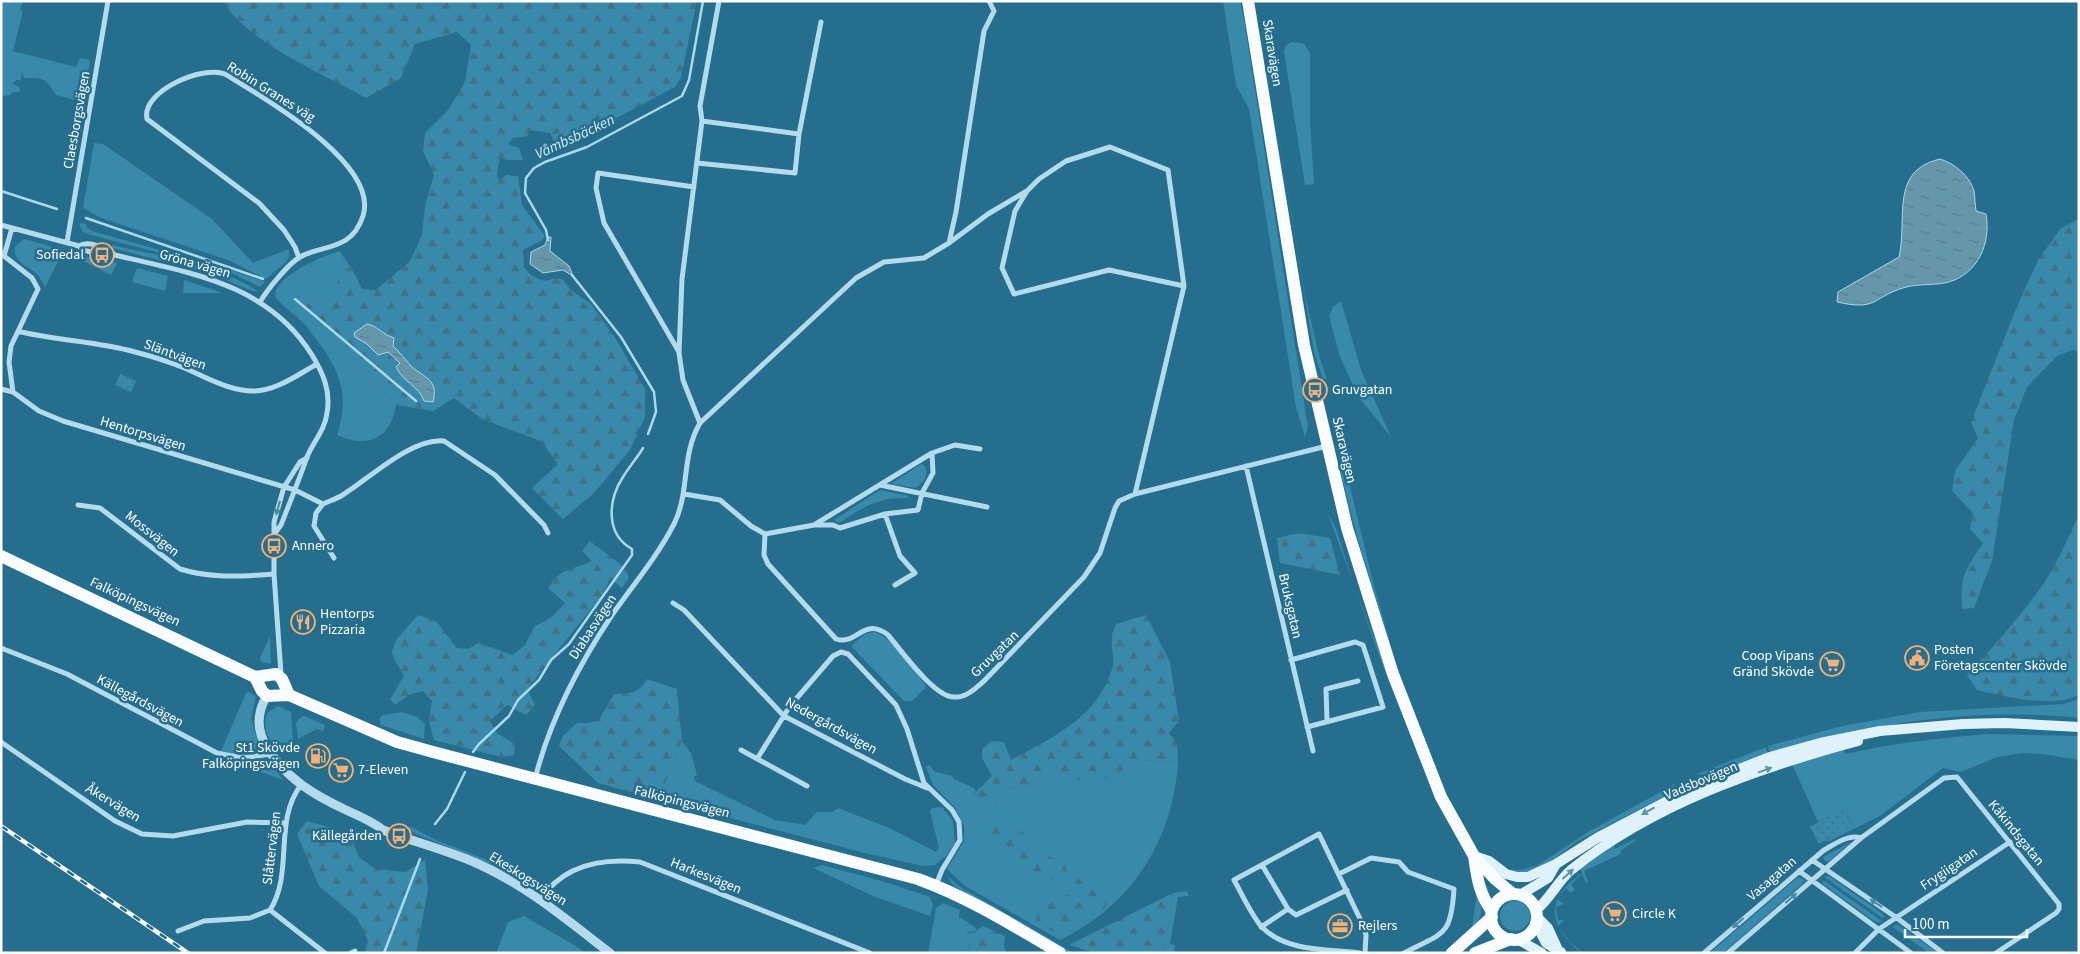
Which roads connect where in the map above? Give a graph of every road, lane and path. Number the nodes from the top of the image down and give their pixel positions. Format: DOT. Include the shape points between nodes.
graph roads {
  1 [pos="108,1"];
  2 [pos="720,1"];
  3 [pos="989,1"];
  4 [pos="1248,1"];
  5 [pos="821,22"];
  6 [pos="702,121"];
  7 [pos="798,134"];
  8 [pos="697,163"];
  9 [pos="694,187"];
  10 [pos="1027,191"];
  11 [pos="1,225"];
  12 [pos="12,228"];
  13 [pos="67,242"];
  14 [pos="949,243"];
  15 [pos="2,256"];
  16 [pos="299,258"];
  17 [pos="1184,286"];
  18 [pos="260,302"];
  19 [pos="18,331"];
  20 [pos="679,353"];
  21 [pos="317,364"];
  22 [pos="1,389"];
  23 [pos="13,392"];
  24 [pos="700,423"];
  25 [pos="1328,446"];
  26 [pos="980,449"];
  27 [pos="932,453"];
  28 [pos="307,458"];
  29 [pos="1246,466"];
  30 [pos="880,485"];
  31 [pos="284,488"];
  32 [pos="295,490"];
  33 [pos="922,493"];
  34 [pos="684,494"];
  35 [pos="1135,494"];
  36 [pos="323,504"];
  37 [pos="78,505"];
  38 [pos="987,508"];
  39 [pos="885,514"];
  40 [pos="814,525"];
  41 [pos="275,533"];
  42 [pos="548,533"];
  43 [pos="765,534"];
  44 [pos="1,556"];
  45 [pos="334,558"];
  46 [pos="274,574"];
  47 [pos="895,585"];
  48 [pos="673,602"];
  49 [pos="1,648"];
  50 [pos="1291,660"];
  51 [pos="1358,681"];
  52 [pos="272,686"];
  53 [pos="784,716"];
  54 [pos="1327,721"];
  55 [pos="1307,726"];
  56 [pos="2079,727"];
  57 [pos="1906,730"];
  58 [pos="1,742"];
  59 [pos="741,750"];
  60 [pos="1313,752"];
  61 [pos="271,754"];
  62 [pos="757,759"];
  63 [pos="1957,777"];
  64 [pos="535,780"];
  65 [pos="301,785"];
  66 [pos="807,786"];
  67 [pos="928,788"];
  68 [pos="286,823"];
  69 [pos="1861,838"];
  70 [pos="2010,842"];
  71 [pos="1474,856"];
  72 [pos="1812,860"];
  73 [pos="1556,864"];
  74 [pos="1262,865"];
  75 [pos="1825,868"];
  76 [pos="1799,871"];
  77 [pos="1339,874"];
  78 [pos="1812,881"];
  79 [pos="936,886"];
  80 [pos="1347,890"];
  81 [pos="1517,894"];
  82 [pos="540,900"];
  83 [pos="270,910"];
  84 [pos="1288,910"];
  85 [pos="1493,911"];
  86 [pos="1536,917"];
  87 [pos="1897,918"];
  88 [pos="1262,927"];
  89 [pos="1879,929"];
  90 [pos="178,931"];
  91 [pos="1498,933"];
  92 [pos="1514,939"];
  93 [pos="1560,951"];
  94 [pos="324,953"];
  95 [pos="610,953"];
  96 [pos="870,953"];
  97 [pos="1060,953"];
  98 [pos="1360,953"];
  99 [pos="1365,953"];
  100 [pos="1404,953"];
  101 [pos="1452,953"];
  102 [pos="1468,953"];
  103 [pos="1475,953"];
  104 [pos="1542,953"];
  105 [pos="1704,953"];
  106 [pos="1728,953"];
  107 [pos="1855,953"];
  108 [pos="1911,953"];
  109 [pos="1943,953"];
  110 [pos="1996,953"];
  1 -- 13 [label="street, Claesborgsvägen"];
  2 -- 6 [label="street" via="700,106"];
  3 -- 14 [label="street" via="994,11 984,31"];
  4 -- 25 [label="main road, Skaravägen" via="1304,345"];
  5 -- 7 [label="street"];
  6 -- 7 [label="street"];
  6 -- 8 [label="street"];
  7 -- 8 [label="street" via="795,173"];
  8 -- 9 [label="street"];
  9 -- 20 [label="street" via="682,279"];
  9 -- 20 [label="street" via="598,173 596,188 604,223"];
  10 -- 14 [label="street"];
  10 -- 17 [label="street" via="1066,161 1110,147 1168,170"];
  10 -- 17 [label="street" via="1016,211 1002,268 1014,294 1109,270"];
  11 -- 12 [label="street, Gröna vägen"];
  12 -- 13 [label="street, Gröna vägen"];
  12 -- 15 [label="street"];
  13 -- 18 [label="street, Gröna vägen" via="79,246 83,243 110,250 116,255 210,278"];
  14 -- 24 [label="street" via="924,258 884,262 856,278"];
  15 -- 19 [label="street" via="32,278 38,289"];
  16 -- 16 [label="street, Robin Granes väg" via="345,241 360,225 365,210 364,197 360,185 344,163 304,125 219,71 202,73 159,93 148,106 147,119 259,203 284,230 296,247"];
  16 -- 18 [label="street, Robin Granes väg"];
  17 -- 35 [label="street"];
  18 -- 21 [label="street, Gröna vägen" via="288,325"];
  19 -- 21 [label="street, Släntvägen" via="134,352 240,390 257,391 279,384"];
  19 -- 23 [label="street" via="11,346 9,362"];
  20 -- 24 [label="street" via="683,380"];
  21 -- 28 [label="street, Gröna vägen" via="327,388 327,413 320,437"];
  22 -- 23 [label="street, Hentorpsvägen"];
  23 -- 31 [label="street, Hentorpsvägen" via="38,411 63,421"];
  24 -- 34 [label="street, Diabasvägen" via="689,445"];
  25 -- 29 [label="street, Gruvgatan"];
  25 -- 71 [label="main road, Skaravägen" via="1347,528 1392,674 1440,797"];
  26 -- 27 [label="street" via="955,445"];
  27 -- 30 [label="street"];
  27 -- 33 [label="street" via="933,473"];
  28 -- 31 [label="street, Gröna vägen" via="300,462"];
  28 -- 32 [label="street, Gröna vägen"];
  29 -- 35 [label="street, Gruvgatan"];
  29 -- 50 [label="street, Bruksgatan"];
  30 -- 33 [label="street"];
  30 -- 40 [label="street"];
  31 -- 32 [label="street"];
  31 -- 41 [label="street, Gröna vägen, one-way" via="274,522"];
  32 -- 36 [label="street"];
  32 -- 41 [label="street, Gröna vägen"];
  33 -- 38 [label="street"];
  33 -- 39 [label="street" via="918,510"];
  34 -- 43 [label="street" via="720,500"];
  34 -- 64 [label="street, Diabasvägen" via="667,536 612,615 569,686 557,711"];
  35 -- 43 [label="street, Gruvgatan" via="1120,501 1115,508 1100,553 1084,577 984,681 967,694 953,697 941,693 880,628 871,627 841,641 829,634 768,564 764,555"];
  36 -- 42 [label="street" via="423,444 444,441 495,475"];
  36 -- 45 [label="street" via="316,513 314,526"];
  37 -- 46 [label="street, Mossvägen" via="100,508 180,569 233,576"];
  39 -- 40 [label="street" via="840,528"];
  39 -- 47 [label="street" via="900,556 915,573"];
  40 -- 43 [label="street"];
  41 -- 46 [label="street, Gröna vägen"];
  44 -- 52 [label="main road, Falköpingsvägen"];
  46 -- 52 [label="street, Gröna vägen"];
  48 -- 53 [label="street, Nedergårdsvägen"];
  49 -- 61 [label="street, Källegårdsvägen" via="67,674 217,753 242,758"];
  50 -- 54 [label="street" via="1355,642 1363,645 1384,707"];
  50 -- 55 [label="street, Bruksgatan"];
  51 -- 54 [label="street" via="1326,689"];
  52 -- 61 [label="street, Ekeskogsvägen" via="258,717"];
  52 -- 64 [label="main road, Falköpingsvägen" via="397,742"];
  53 -- 62 [label="street"];
  53 -- 67 [label="street, Nedergårdsvägen"];
  53 -- 67 [label="street" via="832,656 841,652 852,657 896,704"];
  54 -- 55 [label="street"];
  55 -- 60 [label="street, Bruksgatan"];
  56 -- 57 [label="main road, Vadsbovägen" via="2004,723"];
  57 -- 73 [label="main road, Vadsbovägen, one-way" via="1880,731 1770,756 1660,804 1596,838"];
  86 -- 57 [label="main road, Vadsbovägen, one-way" via="1558,882 1582,862 1630,831 1700,794 1812,754"];
  58 -- 68 [label="street, Åkervägen" via="115,821 142,834 173,836 253,821"];
  59 -- 62 [label="street"];
  61 -- 65 [label="street, Ekeskogsvägen" via="282,769"];
  62 -- 66 [label="street"];
  63 -- 69 [label="street, Vasagatan" via="1944,778"];
  63 -- 70 [label="street, Kåkindsgatan"];
  64 -- 79 [label="main road, Falköpingsvägen"];
  65 -- 68 [label="street, Slåttervägen" via="290,800"];
  65 -- 82 [label="street, Ekeskogsvägen" via="374,823 413,835 478,864"];
  67 -- 79 [label="street" via="952,810 961,834"];
  68 -- 83 [label="street, Slåttervägen" via="279,889"];
  69 -- 72 [label="street, Vasagatan" via="1847,838"];
  69 -- 75 [label="street, Vasagatan"];
  70 -- 87 [label="street, Frygiigatan"];
  70 -- 110 [label="street, Kåkindsgatan" via="2059,904 2059,909"];
  71 -- 73 [label="main road, Vadsbovägen" via="1490,861 1501,871 1517,878 1528,877"];
  71 -- 81 [label="main road, Skaravägen" via="1495,879"];
  71 -- 85 [label="main road, Skaravägen" via="1476,871 1482,877"];
  72 -- 75 [label="street"];
  72 -- 76 [label="street, Vasagatan"];
  73 -- 81 [label="main road, Vadsbovägen" via="1548,878"];
  74 -- 77 [label="street" via="1319,834"];
  74 -- 84 [label="street"];
  74 -- 88 [label="street" via="1234,880"];
  75 -- 78 [label="street, Vasagatan"];
  87 -- 75 [label="street, one-way"];
  76 -- 78 [label="street"];
  76 -- 105 [label="street, Vasagatan, one-way"];
  77 -- 80 [label="street"];
  77 -- 100 [label="street" via="1371,858 1399,862 1408,872 1454,889 1450,923 1445,931"];
  78 -- 89 [label="street"];
  106 -- 78 [label="street, Vasagatan, one-way"];
  79 -- 97 [label="main road, Falköpingsvägen" via="1001,918"];
  80 -- 84 [label="street" via="1296,915"];
  80 -- 99 [label="street" via="1366,935"];
  81 -- 85 [label="main road" via="1506,895"];
  81 -- 86 [label="main road" via="1530,900"];
  82 -- 95 [label="street, Ekeskogsvägen"];
  82 -- 96 [label="street, Harkesvägen" via="556,879 598,862 640,862"];
  83 -- 90 [label="street" via="250,918 198,922"];
  83 -- 94 [label="street"];
  84 -- 88 [label="street"];
  85 -- 91 [label="main road"];
  85 -- 101 [label="main road"];
  86 -- 92 [label="main road" via="1528,934"];
  86 -- 93 [label="main road" via="1548,928"];
  87 -- 89 [label="street, Frygiigatan"];
  87 -- 109 [label="street"];
  88 -- 98 [label="street" via="1297,945"];
  89 -- 107 [label="street, Frygiigatan"];
  89 -- 108 [label="street"];
  91 -- 92 [label="main road"];
  91 -- 102 [label="main road" via="1481,940"];
  92 -- 103 [label="main road"];
  92 -- 104 [label="main road"];
}
